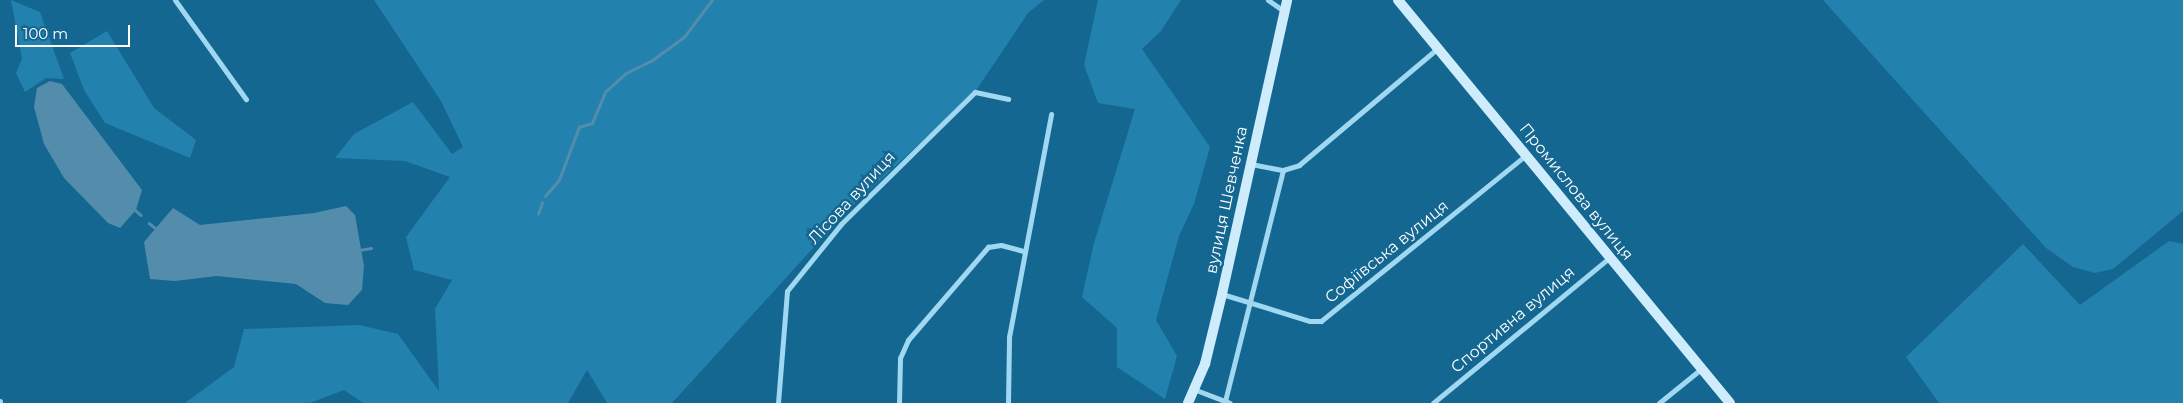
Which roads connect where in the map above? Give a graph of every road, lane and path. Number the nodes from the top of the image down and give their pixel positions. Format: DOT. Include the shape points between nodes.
graph roads {
  1 [pos="175,0"];
  2 [pos="1268,0"];
  3 [pos="1287,0"];
  4 [pos="1398,0"];
  5 [pos="1284,11"];
  6 [pos="1438,48"];
  7 [pos="246,99"];
  8 [pos="1008,99"];
  9 [pos="1051,114"];
  10 [pos="1526,155"];
  11 [pos="1250,164"];
  12 [pos="1283,170"];
  13 [pos="1024,251"];
  14 [pos="1610,257"];
  15 [pos="1222,294"];
  16 [pos="1249,303"];
  17 [pos="1702,368"];
  18 [pos="1196,390"];
  19 [pos="1227,402"];
  20 [pos="778,403"];
  21 [pos="899,403"];
  22 [pos="1008,403"];
  23 [pos="1188,403"];
  24 [pos="1433,403"];
  25 [pos="1659,403"];
  26 [pos="1730,403"];
  1 -- 7 [label="street"];
  2 -- 5 [label="street"];
  3 -- 5 [label="street, вулиця Шевченка"];
  4 -- 6 [label="street, Промислова вулиця"];
  5 -- 11 [label="street, вулиця Шевченка"];
  6 -- 10 [label="street, Промислова вулиця"];
  6 -- 12 [label="street" via="1299,165"];
  8 -- 20 [label="street, Лісова вулиця" via="975,92 841,224 787,291"];
  9 -- 13 [label="street"];
  10 -- 14 [label="street, Промислова вулиця"];
  10 -- 16 [label="street, Софіївська вулиця" via="1321,321 1310,321"];
  11 -- 12 [label="street"];
  11 -- 15 [label="street, вулиця Шевченка"];
  12 -- 16 [label="street"];
  13 -- 21 [label="street" via="1001,245 988,247 908,340 900,358"];
  13 -- 22 [label="street" via="1009,337"];
  14 -- 17 [label="street, Промислова вулиця"];
  14 -- 24 [label="street, Спортивна вулиця"];
  15 -- 16 [label="street"];
  15 -- 18 [label="street, вулиця Шевченка"];
  16 -- 19 [label="street"];
  17 -- 25 [label="street"];
  17 -- 26 [label="street, Промислова вулиця"];
  18 -- 19 [label="street"];
  18 -- 23 [label="street, вулиця Шевченка"];
}
